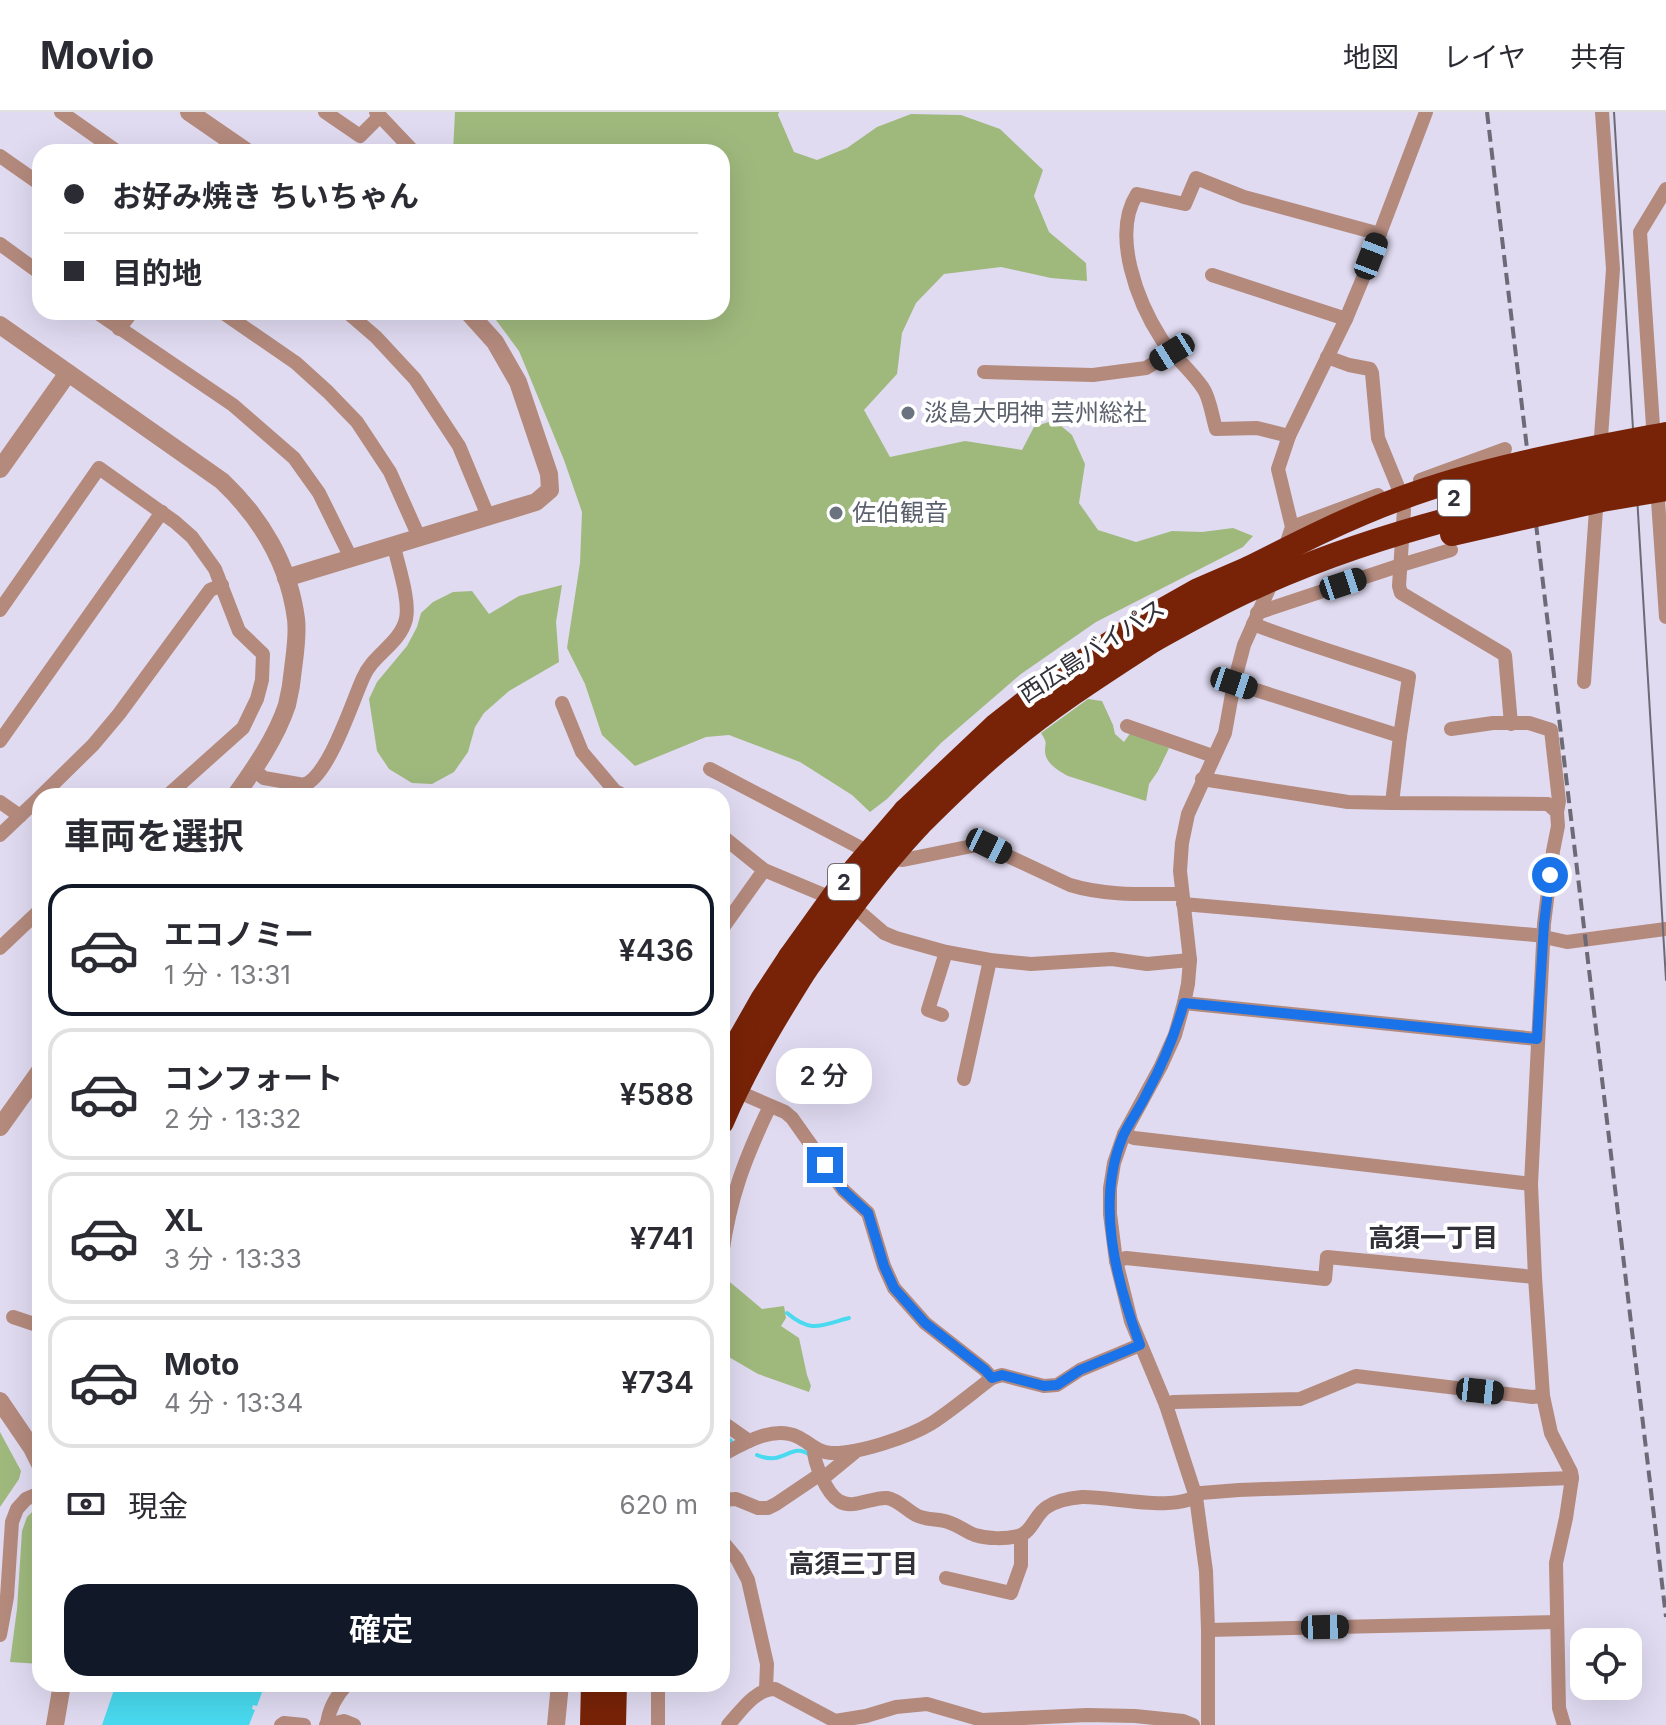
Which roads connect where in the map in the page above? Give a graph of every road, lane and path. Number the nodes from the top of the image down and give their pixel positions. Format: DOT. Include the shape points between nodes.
graph roads {
  1 [pos="61,112"];
  2 [pos="189,112"];
  3 [pos="325,112"];
  4 [pos="1426,112"];
  5 [pos="1602,112"];
  6 [pos="378,114"];
  7 [pos="107,144"];
  8 [pos="235,144"];
  9 [pos="406,144"];
  10 [pos="0,156"];
  11 [pos="32,178"];
  12 [pos="1666,189"];
  13 [pos="1380,234"];
  14 [pos="0,244"];
  15 [pos="32,267"];
  16 [pos="1212,275"];
  17 [pos="1346,319"];
  18 [pos="107,320"];
  19 [pos="126,320"];
  20 [pos="234,320"];
  21 [pos="356,320"];
  22 [pos="475,320"];
  23 [pos="0,325"];
  24 [pos="119,329"];
  25 [pos="1172,352"];
  26 [pos="1327,357"];
  27 [pos="984,372"];
  28 [pos="68,373"];
  29 [pos="1662,424"];
  30 [pos="1289,436"];
  31 [pos="1505,449"];
  32 [pos="1666,453"];
  33 [pos="0,469"];
  34 [pos="1666,471"];
  35 [pos="1398,487"];
  36 [pos="1664,502"];
  37 [pos="162,512"];
  38 [pos="488,516"];
  39 [pos="1292,527"];
  40 [pos="1390,536"];
  41 [pos="419,537"];
  42 [pos="394,546"];
  43 [pos="1451,550"];
  44 [pos="351,558"];
  45 [pos="1401,565"];
  46 [pos="1249,568"];
  47 [pos="286,578"];
  48 [pos="222,585"];
  49 [pos="0,610"];
  50 [pos="1666,617"];
  51 [pos="1255,619"];
  52 [pos="1584,682"];
  53 [pos="1234,683"];
  54 [pos="562,703"];
  55 [pos="1511,724"];
  56 [pos="1127,726"];
  57 [pos="1451,729"];
  58 [pos="1400,736"];
  59 [pos="0,741"];
  60 [pos="1213,756"];
  61 [pos="710,769"];
  62 [pos="254,770"];
  63 [pos="1202,779"];
  64 [pos="48,788"];
  65 [pos="176,788"];
  66 [pos="241,788"];
  67 [pos="611,788"];
  68 [pos="0,802"];
  69 [pos="1392,803"];
  70 [pos="32,804"];
  71 [pos="1557,812"];
  72 [pos="20,816"];
  73 [pos="912,818"];
  74 [pos="0,835"];
  75 [pos="730,842"];
  76 [pos="764,870"];
  77 [pos="1182,899"];
  78 [pos="32,918"];
  79 [pos="730,918"];
  80 [pos="1666,929"];
  81 [pos="1544,938"];
  82 [pos="0,948"];
  83 [pos="946,952"];
  84 [pos="990,960"];
  85 [pos="1190,960"];
  86 [pos="1184,1003"];
  87 [pos="942,1015"];
  88 [pos="1537,1039"];
  89 [pos="964,1079"];
  90 [pos="32,1082"];
  91 [pos="736,1084"];
  92 [pos="770,1106"];
  93 [pos="730,1107"];
  94 [pos="0,1127"];
  95 [pos="1124,1134"];
  96 [pos="1531,1184"];
  97 [pos="730,1211"];
  98 [pos="1116,1261"];
  99 [pos="1535,1277"];
  100 [pos="13,1317"];
  101 [pos="32,1323"];
  102 [pos="1140,1345"];
  103 [pos="992,1378"];
  104 [pos="1543,1396"];
  105 [pos="0,1401"];
  106 [pos="1166,1405"];
  107 [pos="730,1428"];
  108 [pos="749,1441"];
  109 [pos="32,1448"];
  110 [pos="814,1448"];
  111 [pos="730,1451"];
  112 [pos="855,1452"];
  113 [pos="822,1476"];
  114 [pos="1572,1478"];
  115 [pos="32,1496"];
  116 [pos="1196,1497"];
  117 [pos="730,1499"];
  118 [pos="1021,1536"];
  119 [pos="730,1551"];
  120 [pos="946,1578"];
  121 [pos="1557,1622"];
  122 [pos="1208,1630"];
  123 [pos="0,1635"];
  124 [pos="766,1689"];
  125 [pos="61,1692"];
  126 [pos="341,1692"];
  127 [pos="559,1692"];
  128 [pos="593,1692"];
  129 [pos="615,1692"];
  130 [pos="658,1692"];
  131 [pos="862,1720"];
  132 [pos="997,1722"];
  133 [pos="55,1725"];
  134 [pos="281,1725"];
  135 [pos="304,1725"];
  136 [pos="326,1725"];
  137 [pos="354,1725"];
  138 [pos="556,1725"];
  139 [pos="592,1725"];
  140 [pos="614,1725"];
  141 [pos="658,1725"];
  142 [pos="728,1725"];
  143 [pos="1193,1725"];
  144 [pos="1208,1725"];
  145 [pos="1564,1725"];
  1 -- 7 [label="street"];
  2 -- 8 [label="street"];
  3 -- 6 [label="street" via="360,136"];
  4 -- 13 [label="street"];
  5 -- 52 [label="street" via="1613,269"];
  6 -- 9 [label="street"];
  10 -- 11 [label="street"];
  12 -- 29 [label="street" via="1640,232"];
  13 -- 17 [label="street"];
  13 -- 25 [label="street" via="1244,197 1196,178 1185,204 1137,194 1127,223 1132,274"];
  14 -- 15 [label="street"];
  16 -- 17 [label="street"];
  17 -- 26 [label="street"];
  18 -- 24 [label="street"];
  19 -- 24 [label="street"];
  20 -- 41 [label="street" via="296,363 357,422 390,472"];
  21 -- 38 [label="street" via="415,379 459,446"];
  22 -- 38 [label="street" via="518,382 549,474 550,490 536,502"];
  23 -- 28 [label="street"];
  24 -- 44 [label="street" via="233,405 294,458 319,493"];
  25 -- 27 [label="street" via="1146,368 1093,375"];
  25 -- 30 [label="street" via="1205,390 1216,429 1257,428"];
  26 -- 30 [label="street"];
  26 -- 35 [label="street" via="1371,371 1378,438"];
  28 -- 33 [label="street"];
  28 -- 47 [label="street" via="222,481 258,522"];
  29 -- 36 [label="street"];
  29 -- 46 [label="highway, bridge" via="1427,490 1358,515"];
  30 -- 39 [label="street" via="1278,469"];
  31 -- 35 [label="street"];
  32 -- 46 [label="highway, 西広島バイパス / 2, bridge" via="1426,505"];
  34 -- 40 [label="highway, 西広島バイパス / 2, bridge" via="1506,504"];
  35 -- 39 [label="street"];
  35 -- 45 [label="street" via="1404,510"];
  36 -- 40 [label="highway, bridge" via="1602,500 1426,538"];
  36 -- 50 [label="street"];
  37 -- 48 [label="street" via="207,555"];
  37 -- 49 [label="street" via="99,468"];
  37 -- 59 [label="street"];
  38 -- 41 [label="street"];
  39 -- 51 [label="street"];
  40 -- 73 [label="highway, 西広島バイパス / 2, bridge" via="1252,588 1154,640 1053,708"];
  41 -- 42 [label="street"];
  42 -- 44 [label="street"];
  42 -- 62 [label="street" via="405,619 364,675 324,765 304,785 264,778"];
  43 -- 45 [label="street"];
  44 -- 47 [label="street"];
  45 -- 51 [label="street"];
  45 -- 55 [label="street" via="1401,593 1506,657"];
  46 -- 73 [label="highway, 西広島バイパス / 2" via="1143,621 1043,688 995,726"];
  47 -- 62 [label="street" via="296,620 292,681 278,726"];
  48 -- 64 [label="street" via="210,590 93,745"];
  48 -- 65 [label="street" via="239,631 263,654 262,680 243,728"];
  51 -- 53 [label="street"];
  51 -- 58 [label="street" via="1302,643 1409,677"];
  53 -- 58 [label="street"];
  53 -- 60 [label="street" via="1225,733"];
  54 -- 67 [label="street" via="582,752"];
  55 -- 57 [label="street"];
  55 -- 71 [label="street" via="1551,730"];
  56 -- 60 [label="street"];
  58 -- 69 [label="street"];
  60 -- 63 [label="street"];
  61 -- 77 [label="street" via="878,857 903,860 982,844 1084,889"];
  62 -- 66 [label="street"];
  63 -- 69 [label="street" via="1348,802"];
  63 -- 77 [label="street" via="1182,843"];
  68 -- 72 [label="street"];
  69 -- 71 [label="street" via="1548,804"];
  70 -- 72 [label="street"];
  71 -- 81 [label="street"];
  72 -- 74 [label="street"];
  73 -- 91 [label="highway, 西広島バイパス / 2, bridge" via="889,857 798,963 781,1009"];
  75 -- 76 [label="street"];
  76 -- 79 [label="street"];
  76 -- 83 [label="street" via="855,908 884,933"];
  77 -- 81 [label="street"];
  77 -- 85 [label="street"];
  78 -- 82 [label="street"];
  80 -- 81 [label="street" via="1567,942"];
  81 -- 88 [label="street"];
  83 -- 84 [label="street"];
  83 -- 87 [label="street" via="928,1010"];
  84 -- 85 [label="street"];
  84 -- 89 [label="street"];
  85 -- 86 [label="street"];
  86 -- 88 [label="street"];
  86 -- 95 [label="street" via="1161,1066"];
  88 -- 96 [label="street"];
  90 -- 94 [label="street"];
  91 -- 92 [label="street"];
  91 -- 93 [label="highway"];
  92 -- 97 [label="street"];
  92 -- 103 [label="street" via="792,1118 843,1190 868,1213 885,1269 907,1304"];
  95 -- 96 [label="street"];
  95 -- 98 [label="street" via="1110,1188"];
  96 -- 99 [label="street"];
  98 -- 99 [label="street" via="1325,1279 1327,1257"];
  98 -- 102 [label="street"];
  99 -- 104 [label="street"];
  100 -- 101 [label="street"];
  102 -- 103 [label="street" via="1057,1385 1002,1375"];
  102 -- 106 [label="street"];
  103 -- 112 [label="street" via="930,1424"];
  104 -- 106 [label="street" via="1356,1376 1300,1399"];
  104 -- 114 [label="street" via="1551,1433"];
  105 -- 109 [label="street"];
  106 -- 116 [label="street"];
  107 -- 108 [label="street"];
  108 -- 110 [label="street" via="788,1433"];
  108 -- 111 [label="street"];
  110 -- 112 [label="street"];
  110 -- 113 [label="street"];
  112 -- 113 [label="street"];
  113 -- 117 [label="street" via="768,1508"];
  113 -- 118 [label="street" via="833,1496 848,1505 886,1498 919,1517 946,1521 974,1534"];
  114 -- 116 [label="street" via="1239,1490"];
  114 -- 121 [label="street" via="1556,1563"];
  115 -- 123 [label="street" via="17,1509 12,1522"];
  116 -- 118 [label="street" via="1168,1503 1065,1499 1045,1508"];
  116 -- 122 [label="street"];
  118 -- 120 [label="street" via="1021,1565 1011,1593"];
  119 -- 124 [label="street" via="748,1580 767,1664"];
  121 -- 122 [label="street"];
  121 -- 145 [label="street"];
  122 -- 144 [label="street"];
  124 -- 131 [label="street" via="835,1721"];
  124 -- 142 [label="street"];
  125 -- 133 [label="street"];
  126 -- 136 [label="street"];
  127 -- 138 [label="street"];
  128 -- 139 [label="highway"];
  129 -- 140 [label="highway"];
  130 -- 141 [label="street"];
  131 -- 132 [label="street" via="896,1707 927,1704"];
  132 -- 143 [label="street" via="1087,1715"];
  134 -- 135 [label="street"];
  136 -- 137 [label="street"];
}
